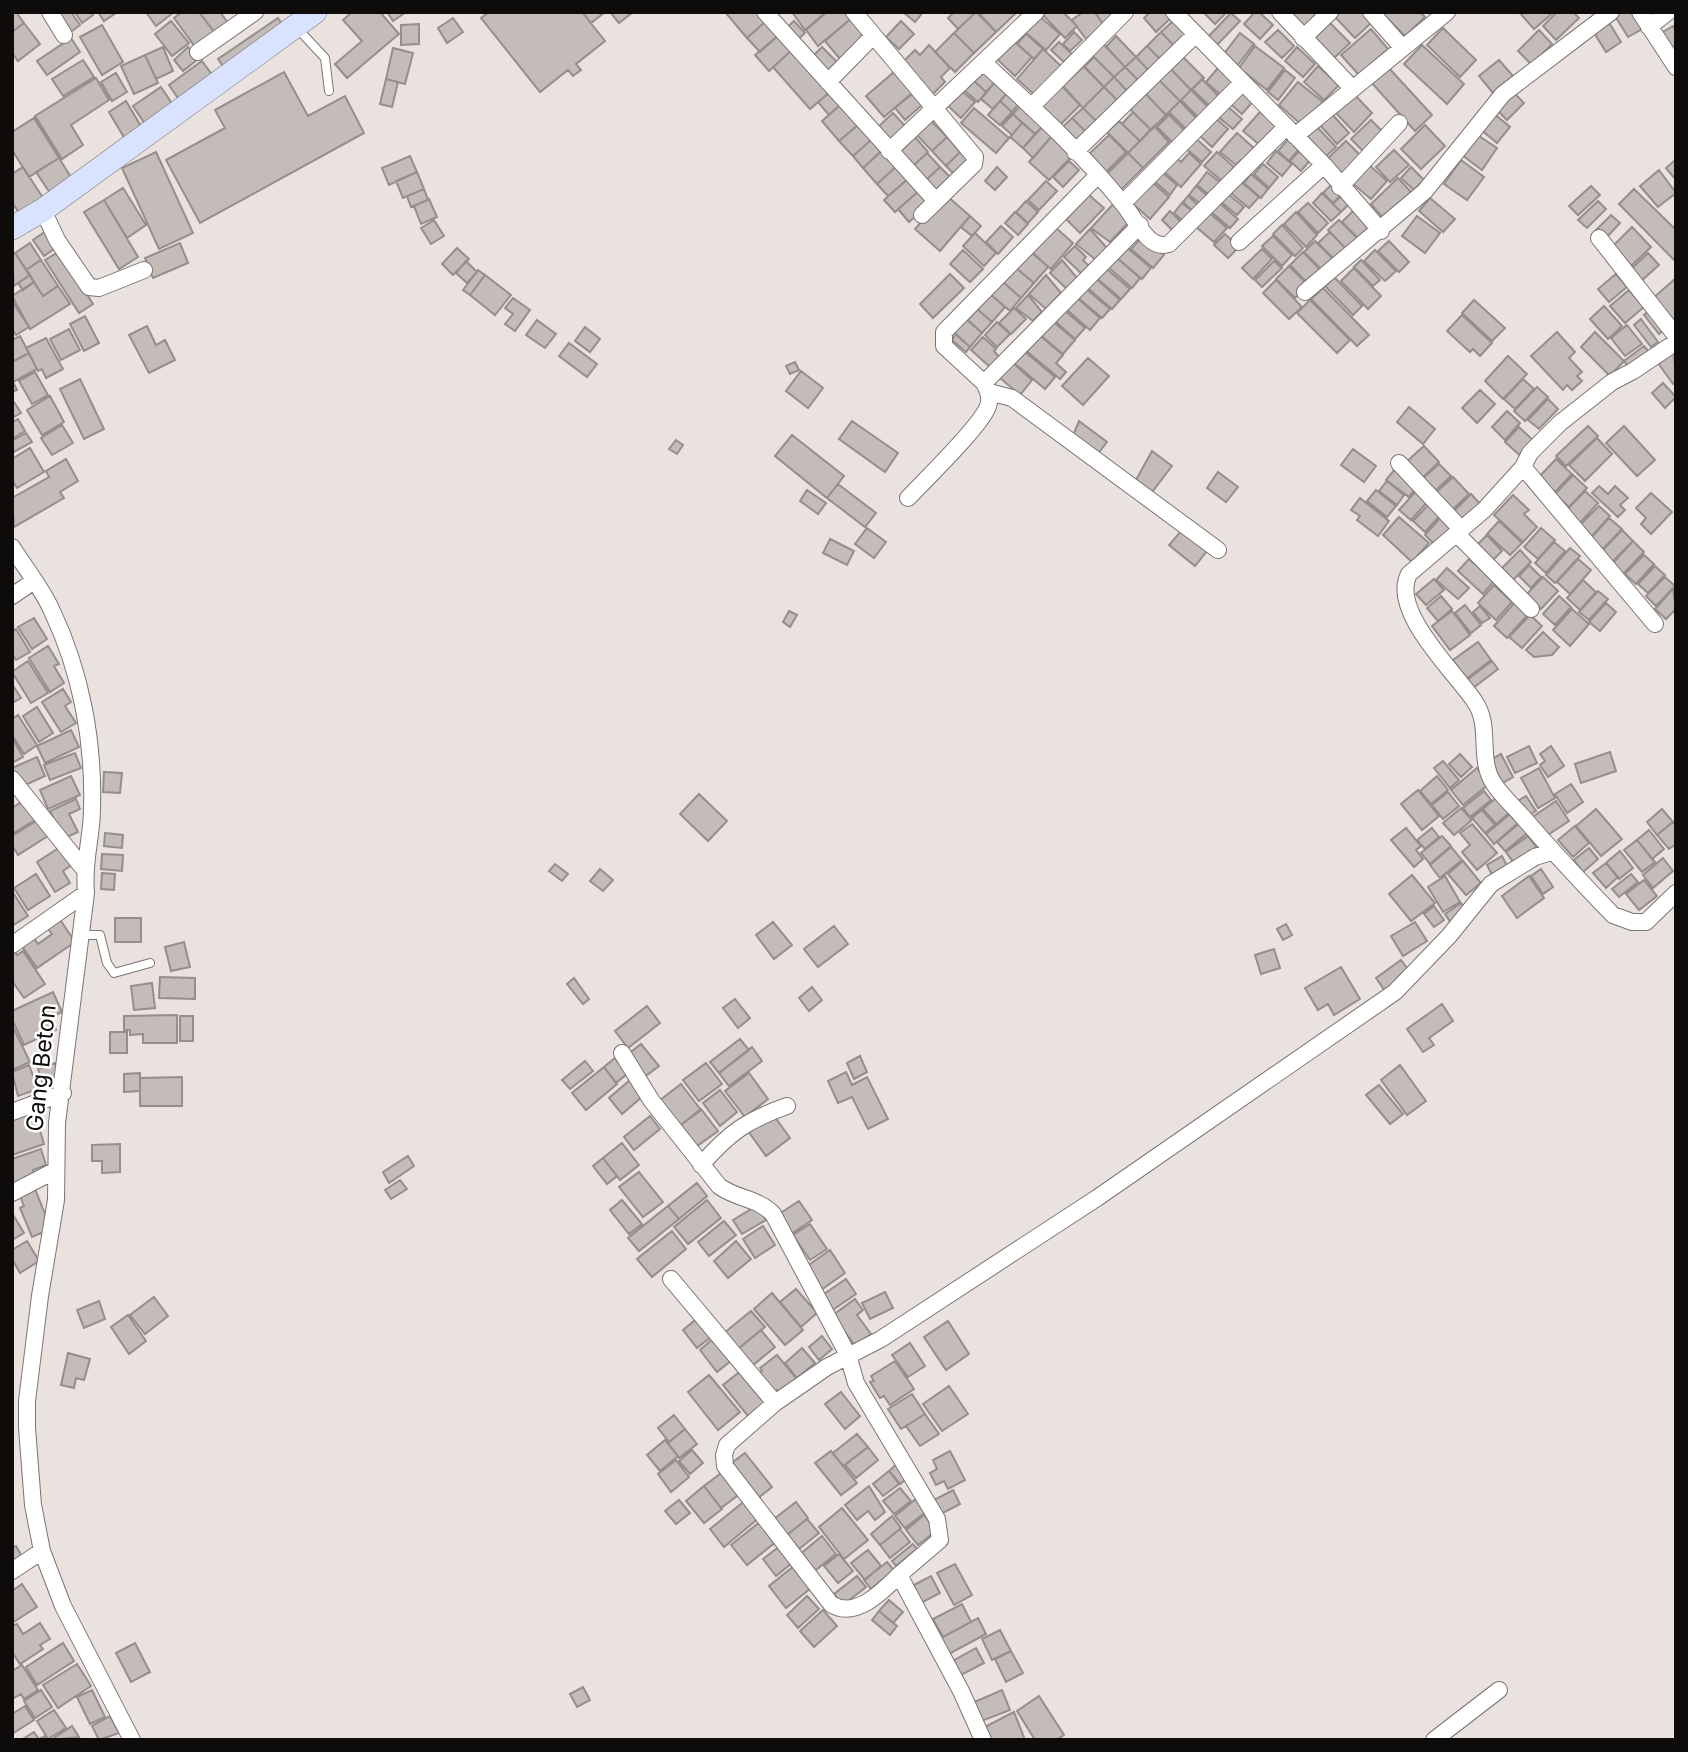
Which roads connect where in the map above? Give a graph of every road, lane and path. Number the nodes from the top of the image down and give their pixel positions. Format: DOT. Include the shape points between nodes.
graph roads {
  1 [pos="50,12"];
  2 [pos="255,12"];
  3 [pos="315,12"];
  4 [pos="765,12"];
  5 [pos="854,12"];
  6 [pos="1036,12"];
  7 [pos="1125,12"];
  8 [pos="1280,12"];
  9 [pos="1330,12"];
  10 [pos="1371,12"];
  11 [pos="1447,12"];
  12 [pos="1611,12"];
  13 [pos="1640,12"];
  14 [pos="1668,12"];
  15 [pos="1182,15"];
  16 [pos="295,26"];
  17 [pos="1649,27"];
  18 [pos="64,35"];
  19 [pos="1195,35"];
  20 [pos="873,36"];
  21 [pos="1303,38"];
  22 [pos="1401,46"];
  23 [pos="198,52"];
  24 [pos="984,63"];
  25 [pos="1676,67"];
  26 [pos="828,82"];
  27 [pos="1241,83"];
  28 [pos="1352,88"];
  29 [pos="329,91"];
  30 [pos="936,107"];
  31 [pos="1031,107"];
  32 [pos="1399,123"];
  33 [pos="1290,132"];
  34 [pos="889,151"];
  35 [pos="1075,152"];
  36 [pos="1324,165"];
  37 [pos="1097,176"];
  38 [pos="1340,187"];
  39 [pos="936,201"];
  40 [pos="1123,203"];
  41 [pos="43,210"];
  42 [pos="922,215"];
  43 [pos="1140,225"];
  44 [pos="12,228"];
  45 [pos="1381,231"];
  46 [pos="1598,238"];
  47 [pos="1238,242"];
  48 [pos="144,270"];
  49 [pos="1305,292"];
  50 [pos="1676,336"];
  51 [pos="1676,342"];
  52 [pos="986,387"];
  53 [pos="1399,463"];
  54 [pos="1523,467"];
  55 [pos="908,498"];
  56 [pos="1459,531"];
  57 [pos="12,547"];
  58 [pos="1218,550"];
  59 [pos="34,581"];
  60 [pos="14,591"];
  61 [pos="1531,609"];
  62 [pos="1655,624"];
  63 [pos="12,779"];
  64 [pos="1551,852"];
  65 [pos="83,868"];
  66 [pos="86,892"];
  67 [pos="1676,893"];
  68 [pos="85,935"];
  69 [pos="12,945"];
  70 [pos="150,963"];
  71 [pos="622,1053"];
  72 [pos="63,1093"];
  73 [pos="787,1106"];
  74 [pos="12,1112"];
  75 [pos="701,1165"];
  76 [pos="56,1170"];
  77 [pos="12,1194"];
  78 [pos="671,1279"];
  79 [pos="848,1354"];
  80 [pos="20,1402"];
  81 [pos="775,1403"];
  82 [pos="42,1551"];
  83 [pos="12,1570"];
  84 [pos="899,1575"];
  85 [pos="1499,1690"];
  86 [pos="132,1740"];
  87 [pos="983,1740"];
  88 [pos="1434,1740"];
  1 -- 18 [label="street"];
  2 -- 23 [label="street"];
  3 -- 16 [label="street"];
  4 -- 26 [label="street"];
  5 -- 20 [label="street"];
  6 -- 24 [label="street"];
  7 -- 31 [label="street"];
  8 -- 21 [label="street"];
  9 -- 21 [label="street"];
  10 -- 22 [label="street"];
  11 -- 22 [label="street"];
  12 -- 45 [label="street" via="1503,94 1425,191"];
  13 -- 17 [label="street"];
  14 -- 17 [label="street"];
  15 -- 19 [label="street"];
  16 -- 29 [label="lane" via="325,58"];
  16 -- 41 [label="street"];
  17 -- 25 [label="street"];
  19 -- 27 [label="street"];
  19 -- 35 [label="street"];
  20 -- 26 [label="street"];
  20 -- 30 [label="street"];
  21 -- 28 [label="street"];
  22 -- 28 [label="street"];
  24 -- 30 [label="street"];
  24 -- 31 [label="street"];
  26 -- 34 [label="street"];
  27 -- 33 [label="street"];
  27 -- 40 [label="street"];
  28 -- 33 [label="street"];
  30 -- 34 [label="street"];
  30 -- 39 [label="street" via="975,157 974,164"];
  31 -- 35 [label="street"];
  32 -- 38 [label="street"];
  33 -- 36 [label="street"];
  33 -- 43 [label="street" via="1169,244 1154,243"];
  34 -- 39 [label="street"];
  35 -- 37 [label="street"];
  36 -- 38 [label="street"];
  36 -- 47 [label="street"];
  37 -- 40 [label="street"];
  37 -- 52 [label="street" via="944,332 944,346"];
  38 -- 45 [label="street"];
  39 -- 42 [label="street"];
  40 -- 43 [label="street"];
  41 -- 44 [label="street"];
  41 -- 48 [label="street" via="89,287 99,288"];
  43 -- 52 [label="street"];
  45 -- 49 [label="street"];
  46 -- 50 [label="street"];
  51 -- 54 [label="street" via="1597,393 1542,441"];
  52 -- 55 [label="street" via="988,406 972,429"];
  52 -- 58 [label="street" via="1012,398"];
  53 -- 56 [label="street"];
  54 -- 56 [label="street" via="1485,510"];
  54 -- 62 [label="street"];
  56 -- 61 [label="street"];
  56 -- 64 [label="street" via="1409,573 1407,595 1424,635 1477,704 1484,760 1494,785"];
  57 -- 59 [label="street, Gang Beton"];
  59 -- 60 [label="street"];
  59 -- 65 [label="street, Gang Beton" via="64,640 88,730 92,811"];
  63 -- 65 [label="street"];
  64 -- 67 [label="street" via="1621,918 1646,922"];
  64 -- 79 [label="street" via="1491,884 1395,992 1097,1198 881,1339"];
  65 -- 66 [label="street, Gang Beton"];
  66 -- 68 [label="street, Gang Beton"];
  66 -- 69 [label="street"];
  68 -- 70 [label="lane" via="100,935 114,973"];
  68 -- 72 [label="street, Gang Beton" via="69,1017"];
  71 -- 75 [label="street" via="650,1100"];
  72 -- 74 [label="street"];
  72 -- 76 [label="street, Gang Beton"];
  73 -- 75 [label="street" via="730,1133"];
  75 -- 79 [label="street" via="729,1194 764,1205 773,1214"];
  76 -- 77 [label="street"];
  76 -- 80 [label="street, Gang Beton" via="56,1200"];
  78 -- 81 [label="street"];
  79 -- 81 [label="street"];
  79 -- 84 [label="street" via="856,1383 937,1519 941,1534 934,1546"];
  80 -- 82 [label="street, Gang Beton"];
  81 -- 84 [label="street" via="727,1445 725,1466 836,1607 860,1606"];
  82 -- 83 [label="street"];
  82 -- 86 [label="street, Gang Beton" via="63,1606"];
  84 -- 87 [label="street"];
  85 -- 88 [label="street"];
}
